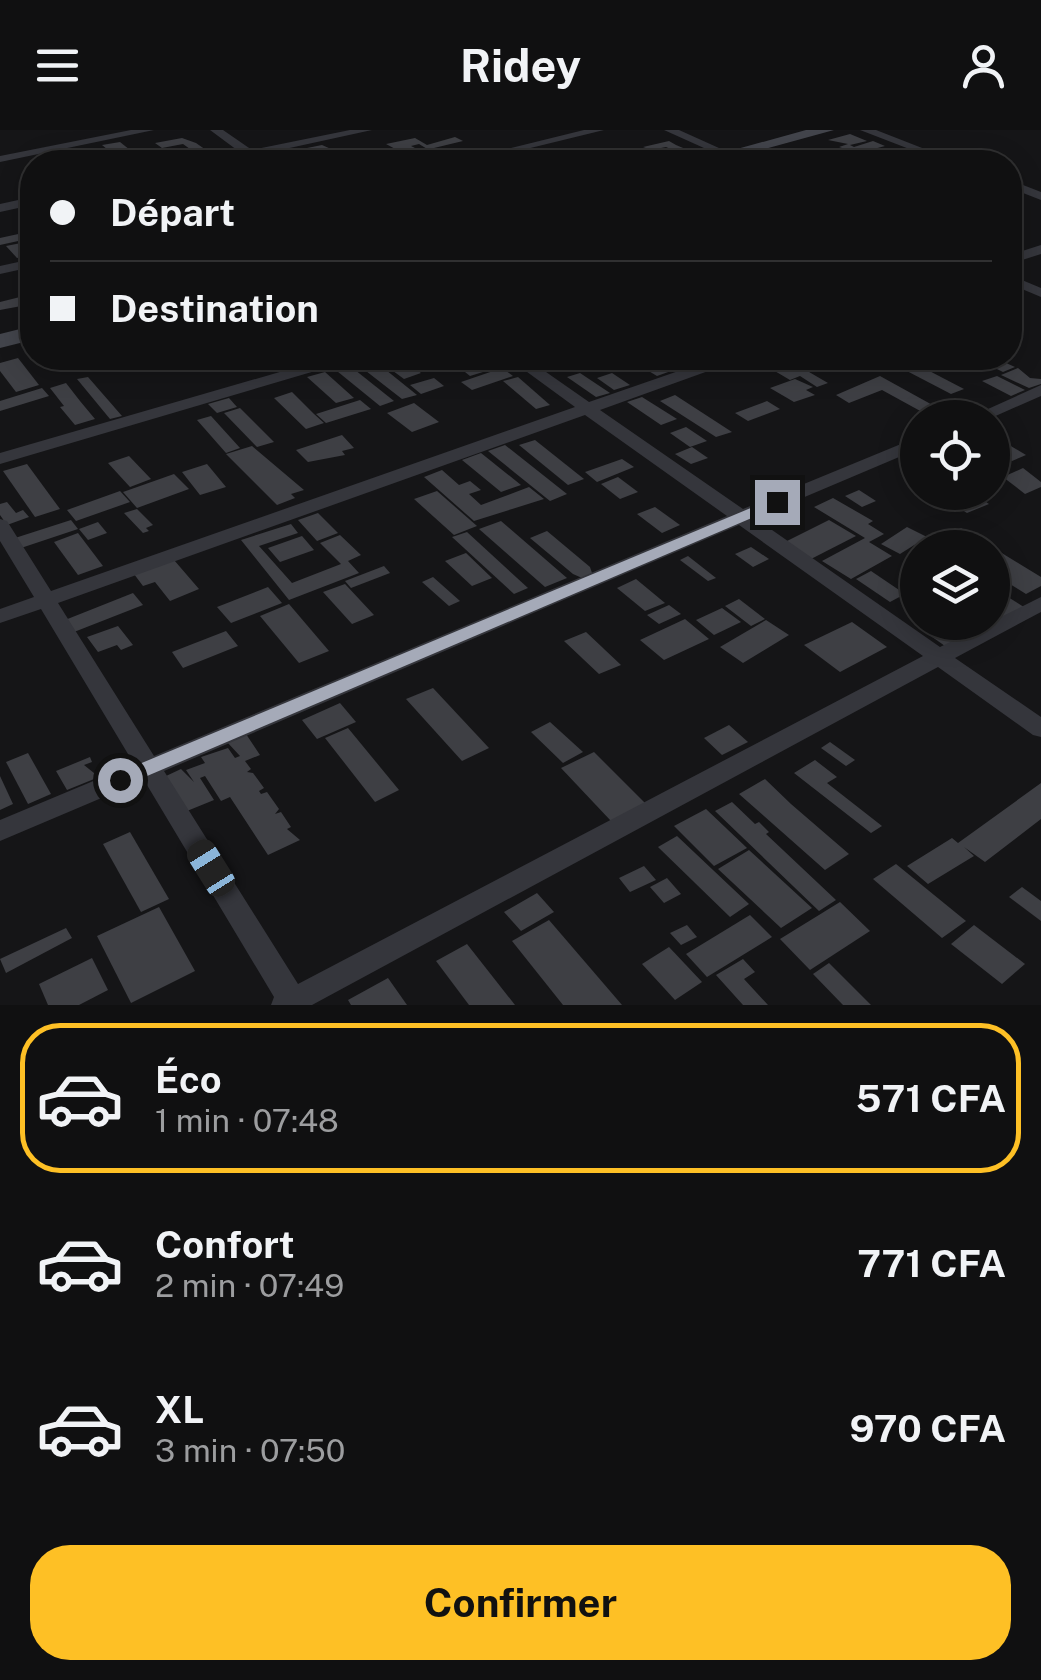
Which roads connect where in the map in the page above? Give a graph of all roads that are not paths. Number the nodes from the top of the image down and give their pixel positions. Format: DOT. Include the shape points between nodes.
graph roads {
  1 [pos="148,130"];
  2 [pos="216,130"];
  3 [pos="366,130"];
  4 [pos="598,130"];
  5 [pos="670,130"];
  6 [pos="826,130"];
  7 [pos="866,130"];
  8 [pos="46,150"];
  9 [pos="244,150"];
  10 [pos="269,150"];
  11 [pos="512,150"];
  12 [pos="716,150"];
  13 [pos="764,150"];
  14 [pos="920,150"];
  15 [pos="302,370"];
  16 [pos="533,370"];
  17 [pos="696,370"];
  18 [pos="1041,390"];
  19 [pos="1010,403"];
  20 [pos="587,408"];
  21 [pos="900,450"];
  22 [pos="0,459"];
  23 [pos="742,517"];
  24 [pos="0,525"];
  25 [pos="46,600"];
  26 [pos="1041,604"];
  27 [pos="0,616"];
  28 [pos="940,657"];
  29 [pos="1041,729"];
  30 [pos="149,768"];
  31 [pos="0,831"];
  32 [pos="291,1004"];
  1 -- 8 [label="street"];
  2 -- 9 [label="street"];
  3 -- 10 [label="street"];
  4 -- 11 [label="street"];
  5 -- 12 [label="street"];
  6 -- 13 [label="street"];
  7 -- 14 [label="street"];
  15 -- 22 [label="street"];
  16 -- 20 [label="street"];
  17 -- 20 [label="street"];
  18 -- 19 [label="street"];
  20 -- 23 [label="street"];
  20 -- 25 [label="street"];
  21 -- 23 [label="street"];
  23 -- 28 [label="street"];
  23 -- 30 [label="street"];
  24 -- 25 [label="street"];
  25 -- 27 [label="street"];
  25 -- 30 [label="street"];
  26 -- 28 [label="street"];
  28 -- 29 [label="street"];
  28 -- 32 [label="street"];
  30 -- 31 [label="street"];
  30 -- 32 [label="street"];
}
